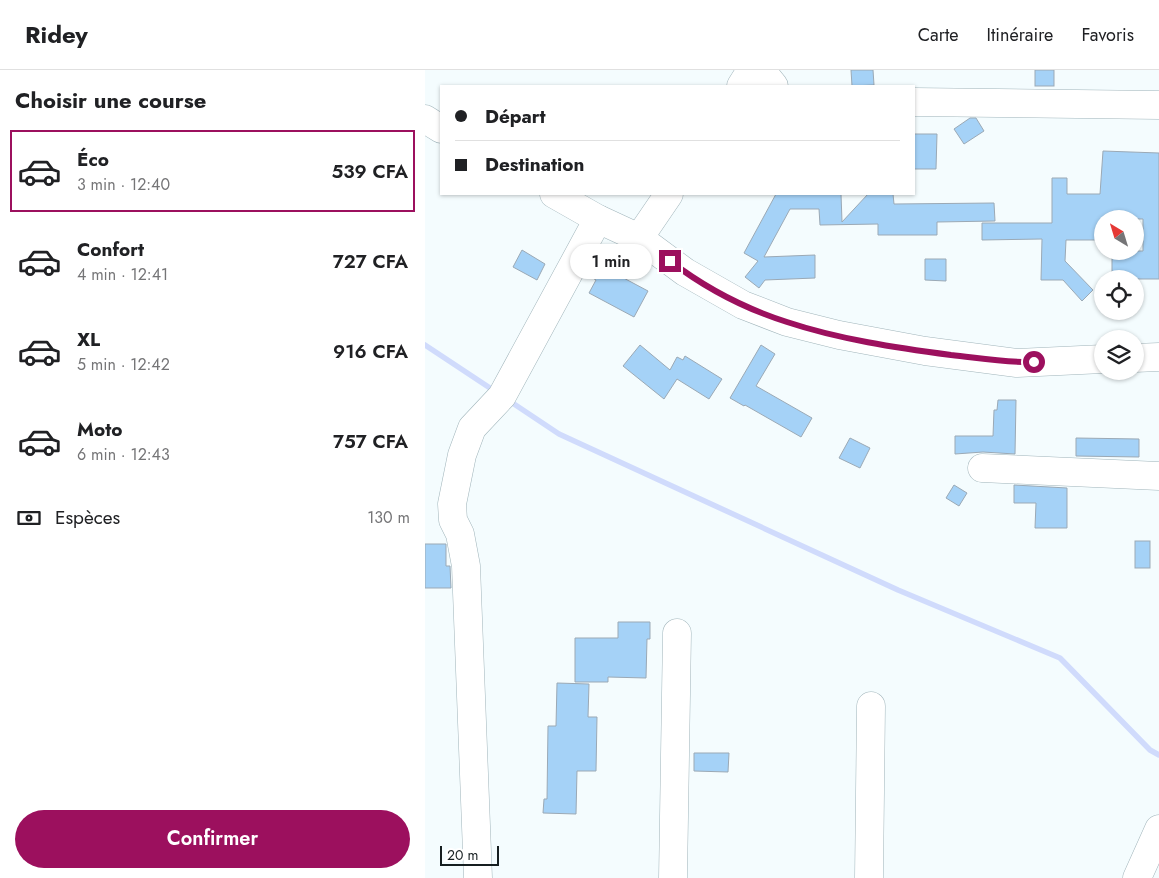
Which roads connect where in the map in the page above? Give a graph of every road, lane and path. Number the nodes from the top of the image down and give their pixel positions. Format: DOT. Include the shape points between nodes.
graph roads {
  1 [pos="751,70"];
  2 [pos="761,70"];
  3 [pos="742,85"];
  4 [pos="773,85"];
  5 [pos="915,102"];
  6 [pos="1159,105"];
  7 [pos="425,120"];
  8 [pos="440,128"];
  9 [pos="556,195"];
  10 [pos="668,195"];
  11 [pos="598,219"];
  12 [pos="639,238"];
  13 [pos="1159,357"];
  14 [pos="1144,358"];
  15 [pos="1094,359"];
  16 [pos="982,468"];
  17 [pos="1159,476"];
  18 [pos="677,633"];
  19 [pos="871,706"];
  20 [pos="1159,829"];
  21 [pos="478,878"];
  22 [pos="673,878"];
  23 [pos="869,878"];
  24 [pos="1137,878"];
  1 -- 3 [label="street"];
  2 -- 4 [label="street"];
  5 -- 6 [label="street"];
  7 -- 8 [label="street"];
  9 -- 11 [label="street"];
  10 -- 12 [label="street"];
  11 -- 12 [label="street"];
  11 -- 21 [label="street" via="502,396 472,428 462,455 452,504 453,520 460,534 466,566"];
  12 -- 15 [label="street" via="685,272 743,305 787,322 839,336 1017,363"];
  13 -- 14 [label="street"];
  16 -- 17 [label="street"];
  18 -- 22 [label="street"];
  19 -- 23 [label="street"];
  20 -- 24 [label="street"];
}
